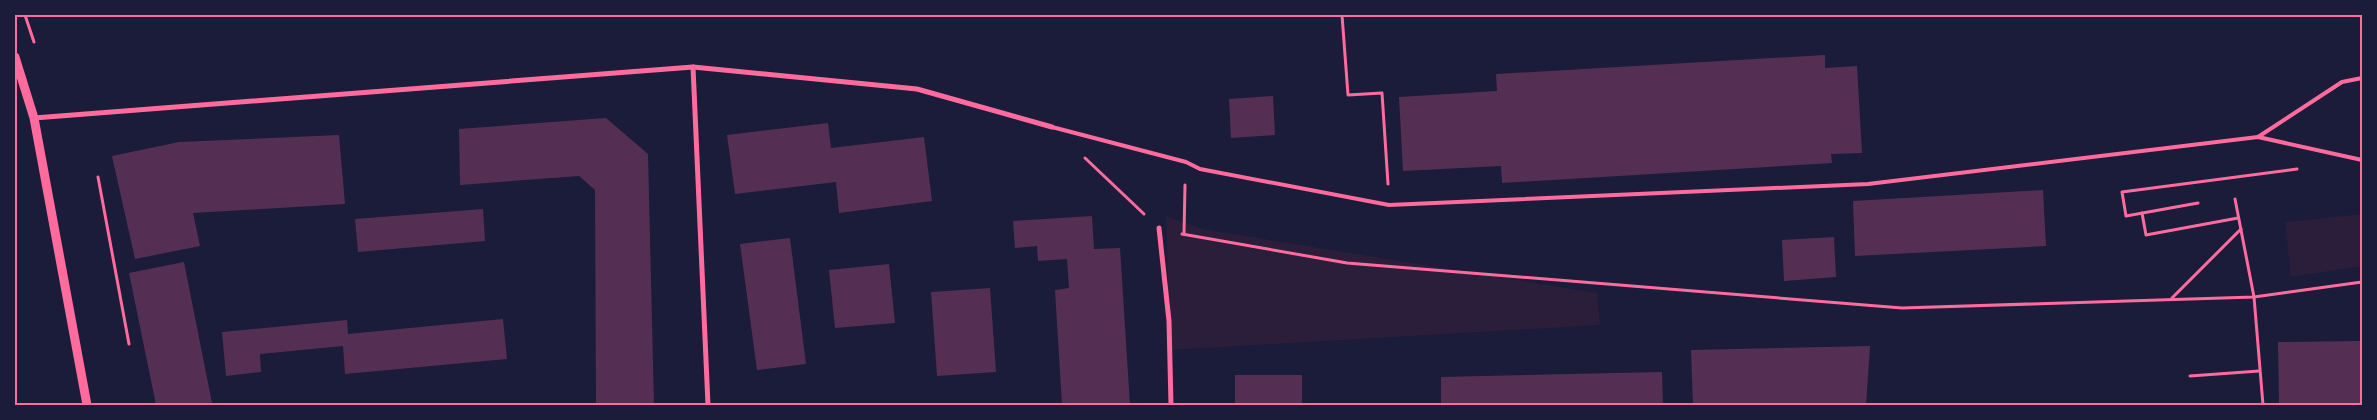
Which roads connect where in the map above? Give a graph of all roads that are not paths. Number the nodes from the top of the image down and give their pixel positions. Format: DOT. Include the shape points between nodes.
graph roads {
  1 [pos="15,57"];
  2 [pos="693,67"];
  3 [pos="17,68"];
  4 [pos="2362,78"];
  5 [pos="34,118"];
  6 [pos="1052,127"];
  7 [pos="2258,137"];
  8 [pos="2362,160"];
  9 [pos="1159,228"];
  10 [pos="87,405"];
  11 [pos="708,405"];
  12 [pos="1171,405"];
  1 -- 3 [label="street"];
  2 -- 5 [label="street"];
  2 -- 6 [label="street" via="917,89"];
  2 -- 11 [label="street"];
  3 -- 5 [label="street"];
  4 -- 7 [label="lane" via="2342,82"];
  5 -- 10 [label="street"];
  6 -- 7 [label="lane" via="1186,162 1200,169 1389,205 1868,184"];
  7 -- 8 [label="lane"];
  9 -- 12 [label="street" via="1169,321"];
}
